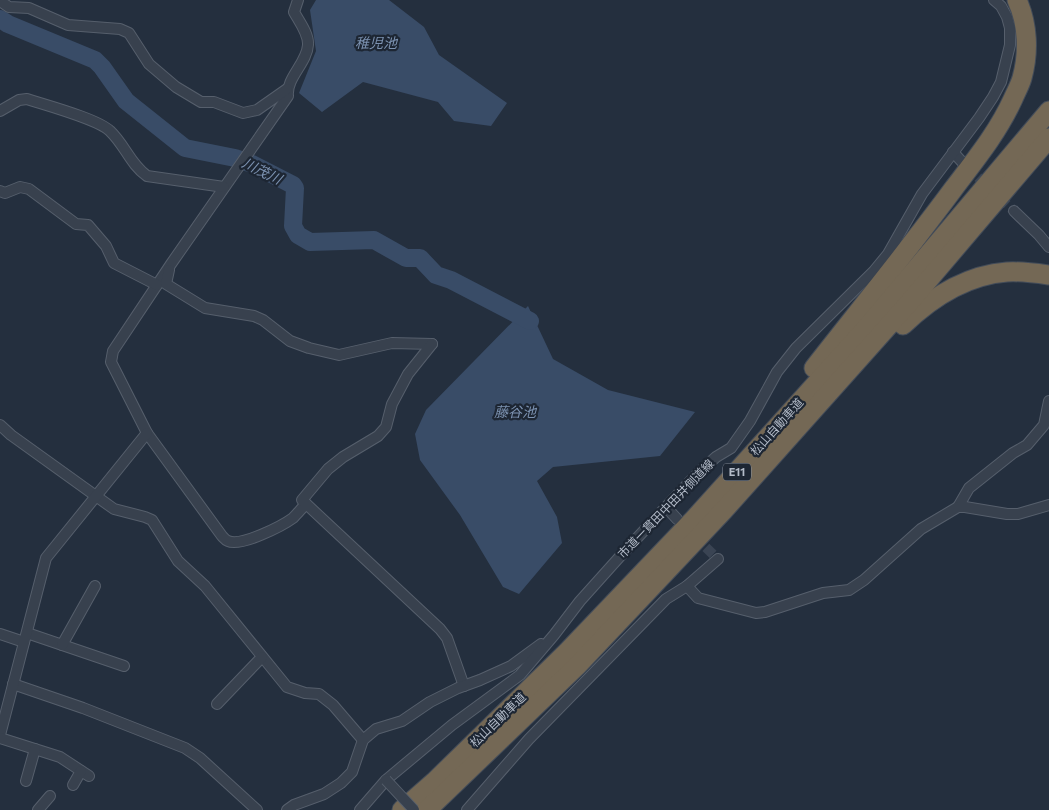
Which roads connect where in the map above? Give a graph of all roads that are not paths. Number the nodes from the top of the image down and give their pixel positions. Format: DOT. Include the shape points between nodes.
graph roads {
  1 [pos="298,0"];
  2 [pos="994,0"];
  3 [pos="1017,0"];
  4 [pos="0,1"];
  5 [pos="287,89"];
  6 [pos="0,111"];
  7 [pos="1049,111"];
  8 [pos="1049,138"];
  9 [pos="953,152"];
  10 [pos="963,163"];
  11 [pos="224,187"];
  12 [pos="0,191"];
  13 [pos="1014,211"];
  14 [pos="1049,248"];
  15 [pos="171,264"];
  16 [pos="1049,275"];
  17 [pos="156,285"];
  18 [pos="1049,401"];
  19 [pos="0,425"];
  20 [pos="147,433"];
  21 [pos="96,495"];
  22 [pos="306,504"];
  23 [pos="1049,506"];
  24 [pos="958,507"];
  25 [pos="666,508"];
  26 [pos="724,510"];
  27 [pos="686,518"];
  28 [pos="718,559"];
  29 [pos="95,586"];
  30 [pos="686,586"];
  31 [pos="0,634"];
  32 [pos="554,635"];
  33 [pos="26,638"];
  34 [pos="62,645"];
  35 [pos="262,657"];
  36 [pos="124,666"];
  37 [pos="12,684"];
  38 [pos="464,686"];
  39 [pos="217,704"];
  40 [pos="3,708"];
  41 [pos="0,737"];
  42 [pos="363,740"];
  43 [pos="35,749"];
  44 [pos="386,780"];
  45 [pos="26,781"];
  46 [pos="73,785"];
  47 [pos="50,796"];
  48 [pos="38,810"];
  49 [pos="257,810"];
  50 [pos="287,810"];
  51 [pos="360,810"];
  52 [pos="402,810"];
  53 [pos="414,810"];
  54 [pos="427,810"];
  55 [pos="467,810"];
  1 -- 5 [label="street" via="294,12 308,44"];
  2 -- 9 [label="street, 市道一貫田中田井側道線" via="1001,6 1010,28 1005,66 993,98"];
  3 -- 27 [label="highway" via="1027,36 1026,58 1022,79 994,135 880,285"];
  4 -- 5 [label="street" via="8,7 29,8 68,24 120,29 129,33 149,64 176,87 201,102 214,102 243,113 257,110"];
  5 -- 11 [label="street" via="288,96"];
  6 -- 11 [label="street" via="27,99 110,130 147,176"];
  7 -- 27 [label="highway, 松山自動車道 / E11" via="866,327"];
  8 -- 26 [label="highway, 松山自動車道 / E11" via="913,298"];
  9 -- 10 [label="street"];
  9 -- 25 [label="street, 市道一貫田中田井側道線" via="922,194 888,254 796,348 777,372 750,422 731,448 694,477"];
  11 -- 15 [label="street"];
  12 -- 17 [label="street" via="5,193 20,187 29,189 76,224 88,226 106,246 114,263"];
  13 -- 14 [label="street"];
  15 -- 17 [label="street"];
  15 -- 22 [label="street" via="166,284 182,294 205,308 254,316 290,341 309,348 339,355 392,343 432,344 408,374 392,404 386,427 378,436 343,456 328,469 302,500"];
  16 -- 26 [label="highway" via="1007,272 974,280 939,296 919,310"];
  17 -- 20 [label="street" via="113,351 111,362"];
  18 -- 24 [label="street" via="1044,425 1027,445 969,488"];
  19 -- 21 [label="street"];
  20 -- 21 [label="street"];
  20 -- 22 [label="street" via="228,541 275,529 293,518"];
  21 -- 33 [label="street" via="46,558"];
  21 -- 35 [label="street" via="114,509 152,520 178,561 205,586"];
  22 -- 38 [label="street" via="440,629 447,638"];
  23 -- 24 [label="street" via="1018,514"];
  24 -- 30 [label="street" via="921,529 850,590 823,593 756,613 698,598"];
  25 -- 27 [label="street"];
  25 -- 32 [label="street, 市道一貫田中田井側道線" via="580,601"];
  26 -- 54 [label="highway, 松山自動車道 / E11" via="577,666"];
  27 -- 52 [label="highway, 松山自動車道 / E11" via="567,652"];
  28 -- 30 [label="street"];
  29 -- 34 [label="street"];
  30 -- 55 [label="street" via="666,599 529,739"];
  31 -- 33 [label="street"];
  32 -- 38 [label="street" via="511,666"];
  32 -- 44 [label="street, 市道一貫田中田井側道線" via="520,675 452,725"];
  33 -- 34 [label="street"];
  33 -- 37 [label="street"];
  34 -- 36 [label="street"];
  35 -- 39 [label="street"];
  35 -- 42 [label="street" via="287,687 326,698"];
  37 -- 40 [label="street"];
  37 -- 49 [label="street" via="185,748"];
  38 -- 42 [label="street" via="430,702 402,721 376,729"];
  40 -- 41 [label="street"];
  41 -- 43 [label="street"];
  42 -- 50 [label="street" via="352,772 341,783"];
  43 -- 45 [label="street"];
  43 -- 46 [label="street" via="60,757 85,773"];
  44 -- 51 [label="street, 市道一貫田中田井側道線"];
  44 -- 53 [label="street, bridge"];
  47 -- 48 [label="street"];
}
